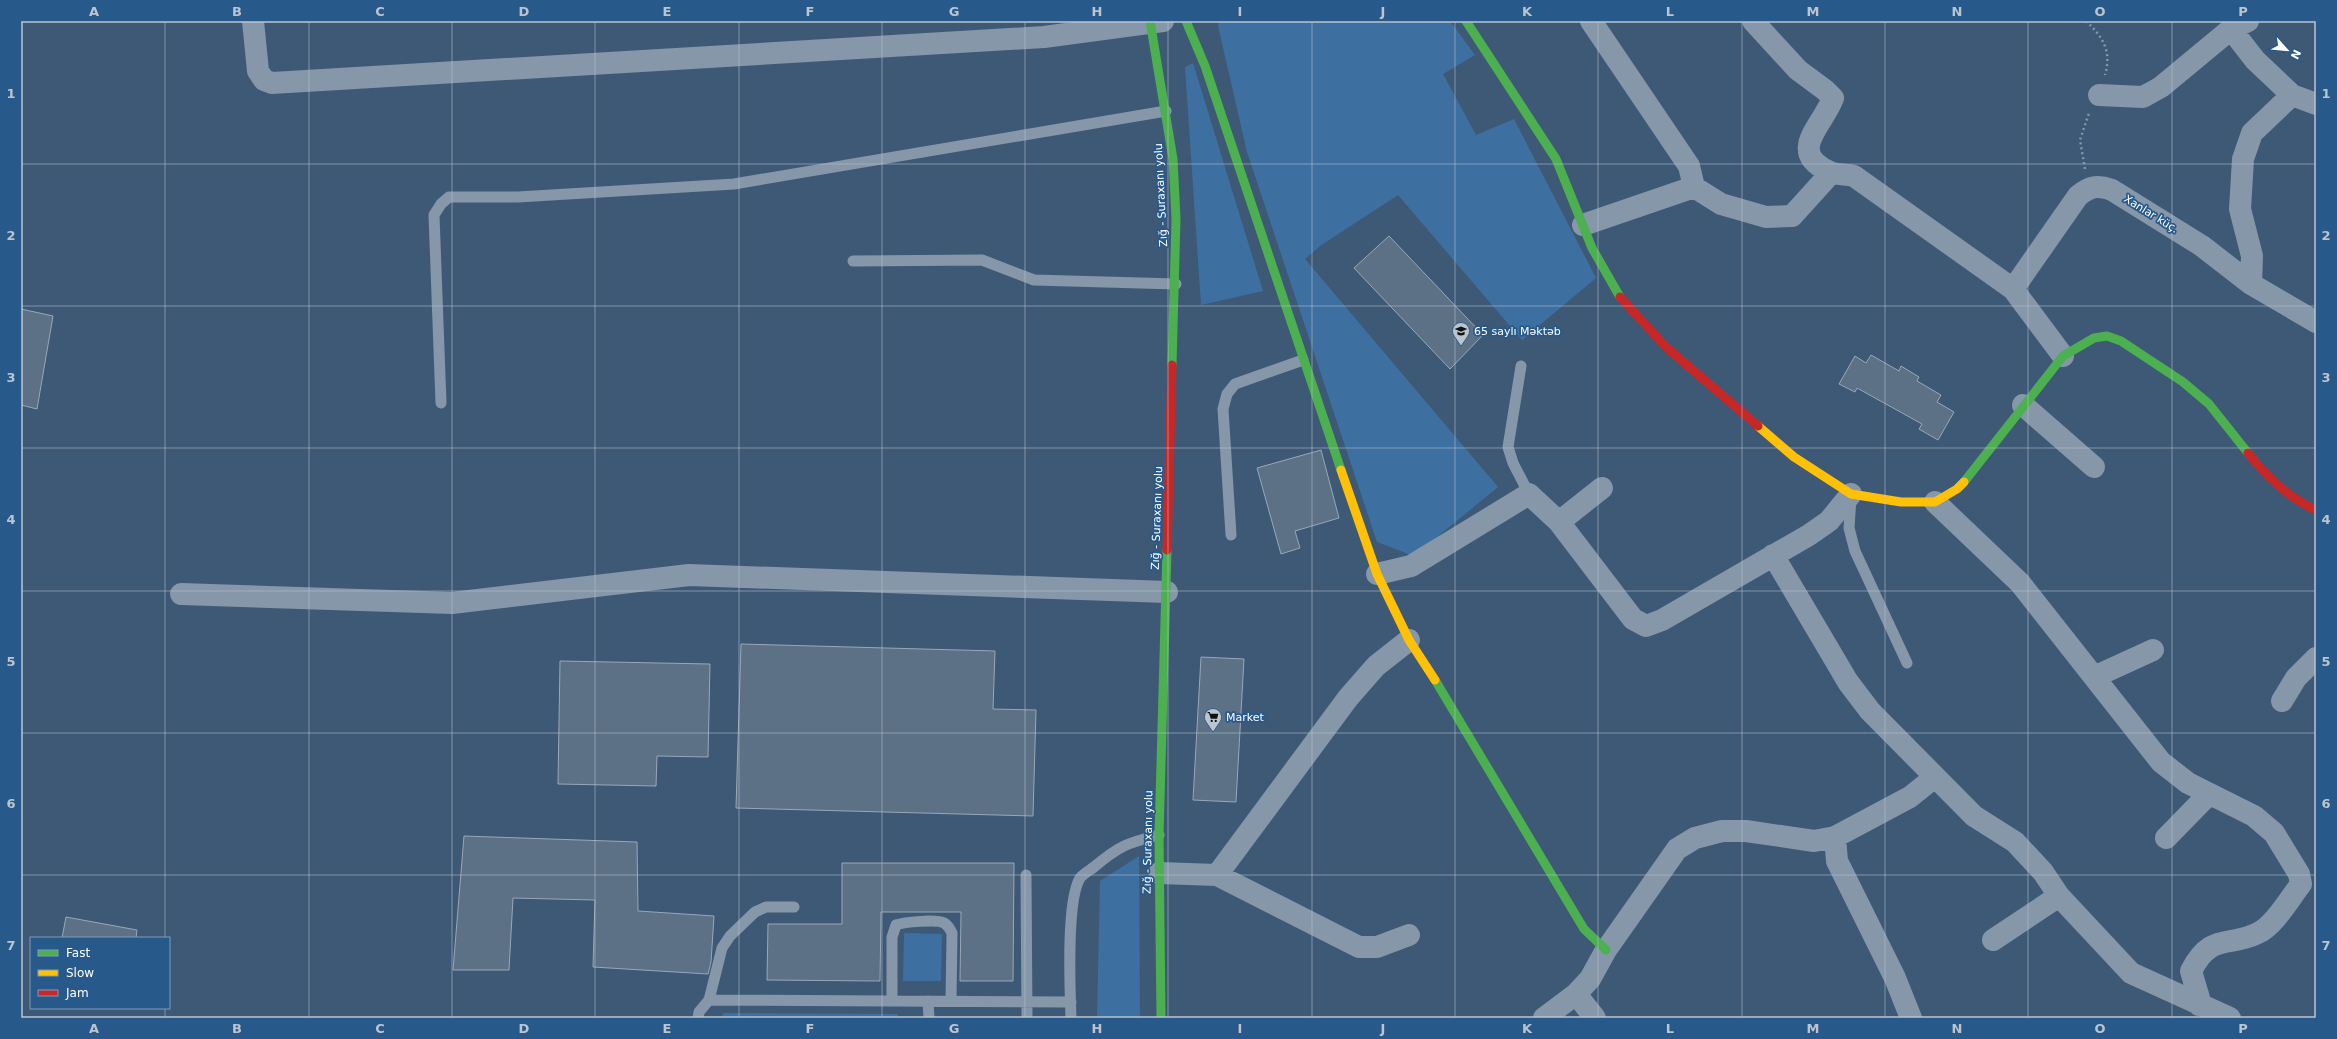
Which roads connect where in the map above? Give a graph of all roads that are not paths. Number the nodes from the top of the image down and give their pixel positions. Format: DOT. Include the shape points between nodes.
graph roads {
  1 [pos="253,21"];
  2 [pos="1186,21"];
  3 [pos="1466,21"];
  4 [pos="1591,21"];
  5 [pos="1753,21"];
  6 [pos="1155,22"];
  7 [pos="2240,25"];
  8 [pos="2100,95"];
  9 [pos="2292,95"];
  10 [pos="2316,104"];
  11 [pos="1166,111"];
  12 [pos="1831,173"];
  13 [pos="1694,187"];
  14 [pos="1583,226"];
  15 [pos="853,261"];
  16 [pos="1176,284"];
  17 [pos="2251,284"];
  18 [pos="2013,289"];
  19 [pos="2316,322"];
  20 [pos="2064,356"];
  21 [pos="1303,360"];
  22 [pos="1521,366"];
  23 [pos="441,403"];
  24 [pos="2023,405"];
  25 [pos="2094,467"];
  26 [pos="1602,488"];
  27 [pos="1529,494"];
  28 [pos="1851,494"];
  29 [pos="1935,502"];
  30 [pos="2316,510"];
  31 [pos="1559,522"];
  32 [pos="1231,535"];
  33 [pos="1773,555"];
  34 [pos="1377,574"];
  35 [pos="1167,592"];
  36 [pos="182,594"];
  37 [pos="1409,640"];
  38 [pos="2153,650"];
  39 [pos="2316,658"];
  40 [pos="1907,663"];
  41 [pos="2094,677"];
  42 [pos="2282,701"];
  43 [pos="1935,777"];
  44 [pos="2209,794"];
  45 [pos="1159,835"];
  46 [pos="1835,837"];
  47 [pos="2166,838"];
  48 [pos="1159,873"];
  49 [pos="1217,875"];
  50 [pos="1026,876"];
  51 [pos="2059,896"];
  52 [pos="794,907"];
  53 [pos="1410,935"];
  54 [pos="1993,940"];
  55 [pos="1606,950"];
  56 [pos="1576,994"];
  57 [pos="709,1000"];
  58 [pos="892,1001"];
  59 [pos="928,1001"];
  60 [pos="950,1001"];
  61 [pos="1027,1002"];
  62 [pos="1071,1002"];
  63 [pos="2199,1005"];
  64 [pos="698,1018"];
  65 [pos="929,1018"];
  66 [pos="1027,1018"];
  67 [pos="1071,1018"];
  68 [pos="1161,1018"];
  69 [pos="1544,1018"];
  70 [pos="1595,1018"];
  71 [pos="1911,1018"];
  72 [pos="2230,1018"];
  1 -- 6 [label="street" via="258,71 264,80 272,83 1044,37"];
  2 -- 21 [label="street" via="1205,66"];
  3 -- 14 [label="street" via="1556,159"];
  4 -- 13 [label="street" via="1689,166"];
  5 -- 12 [label="street" via="1798,70 1833,98 1828,113 1808,142 1807,153 1813,161"];
  6 -- 11 [label="street, Zığ - Suraxanı yolu"];
  7 -- 8 [label="street" via="2143,97"];
  7 -- 9 [label="street" via="2255,60"];
  9 -- 10 [label="street"];
  9 -- 17 [label="street" via="2252,134 2243,159 2240,209 2252,256"];
  11 -- 16 [label="street, Zığ - Suraxanı yolu" via="1173,159"];
  11 -- 23 [label="lane" via="734,184 518,197 449,197 434,215"];
  12 -- 13 [label="street" via="1792,216 1766,217 1722,204"];
  12 -- 18 [label="street" via="1854,176"];
  13 -- 14 [label="street"];
  14 -- 28 [label="street" via="1592,248 1620,297 1666,347 1794,457"];
  15 -- 16 [label="lane" via="982,260 1034,280"];
  16 -- 35 [label="street, Zığ - Suraxanı yolu"];
  17 -- 18 [label="street, Xanlar küç." via="2202,246 2112,190 2101,186 2088,187 2078,196"];
  17 -- 19 [label="street, Xanlar küç."];
  18 -- 20 [label="street"];
  20 -- 24 [label="street"];
  20 -- 30 [label="street" via="2094,338 2107,336 2121,341 2184,382 2209,404 2265,474 2299,503"];
  21 -- 32 [label="lane" via="1235,384 1227,394 1224,409"];
  21 -- 34 [label="street"];
  22 -- 27 [label="lane" via="1508,447"];
  24 -- 25 [label="street"];
  24 -- 29 [label="street" via="1976,469 1957,489"];
  26 -- 31 [label="street"];
  27 -- 31 [label="street"];
  27 -- 34 [label="street" via="1411,566"];
  28 -- 29 [label="street" via="1901,502"];
  28 -- 33 [label="street" via="1829,521"];
  28 -- 40 [label="lane" via="1850,528 1855,551"];
  29 -- 41 [label="street" via="2020,584"];
  31 -- 33 [label="street" via="1633,619 1646,626 1662,620"];
  33 -- 43 [label="street" via="1848,682 1865,705"];
  34 -- 37 [label="street"];
  35 -- 36 [label="street" via="689,575 452,603"];
  35 -- 45 [label="street, Zığ - Suraxanı yolu"];
  37 -- 49 [label="street" via="1376,666 1348,698"];
  37 -- 55 [label="street" via="1463,724 1584,929"];
  38 -- 41 [label="street"];
  39 -- 42 [label="street" via="2296,678"];
  41 -- 44 [label="street" via="2161,762 2188,783"];
  43 -- 46 [label="street" via="1910,797"];
  43 -- 51 [label="street" via="1974,816 2015,842 2043,872"];
  44 -- 47 [label="street"];
  44 -- 63 [label="street" via="2254,816 2274,833 2299,874 2301,884 2268,926 2258,934 2212,945 2196,960 2191,970"];
  45 -- 48 [label="street, Zığ - Suraxanı yolu"];
  45 -- 62 [label="lane" via="1116,848 1080,877 1072,909"];
  46 -- 55 [label="street" via="1814,840 1746,831 1722,831 1695,838 1677,849"];
  46 -- 71 [label="street" via="1837,861 1895,978"];
  48 -- 49 [label="street"];
  48 -- 68 [label="street, Zığ - Suraxanı yolu"];
  49 -- 53 [label="street" via="1359,947 1377,947"];
  50 -- 61 [label="lane"];
  51 -- 54 [label="street"];
  51 -- 63 [label="street" via="2131,973"];
  52 -- 57 [label="lane" via="766,907 755,912 730,936 722,948"];
  55 -- 56 [label="street" via="1590,979"];
  56 -- 69 [label="street"];
  56 -- 70 [label="street"];
  57 -- 58 [label="lane"];
  57 -- 64 [label="lane"];
  58 -- 59 [label="lane"];
  58 -- 60 [label="lane" via="892,937 896,925 902,922 940,922 952,933"];
  59 -- 60 [label="lane"];
  59 -- 65 [label="lane"];
  60 -- 61 [label="lane"];
  61 -- 62 [label="lane"];
  61 -- 66 [label="lane"];
  62 -- 67 [label="lane"];
  63 -- 72 [label="street"];
}
